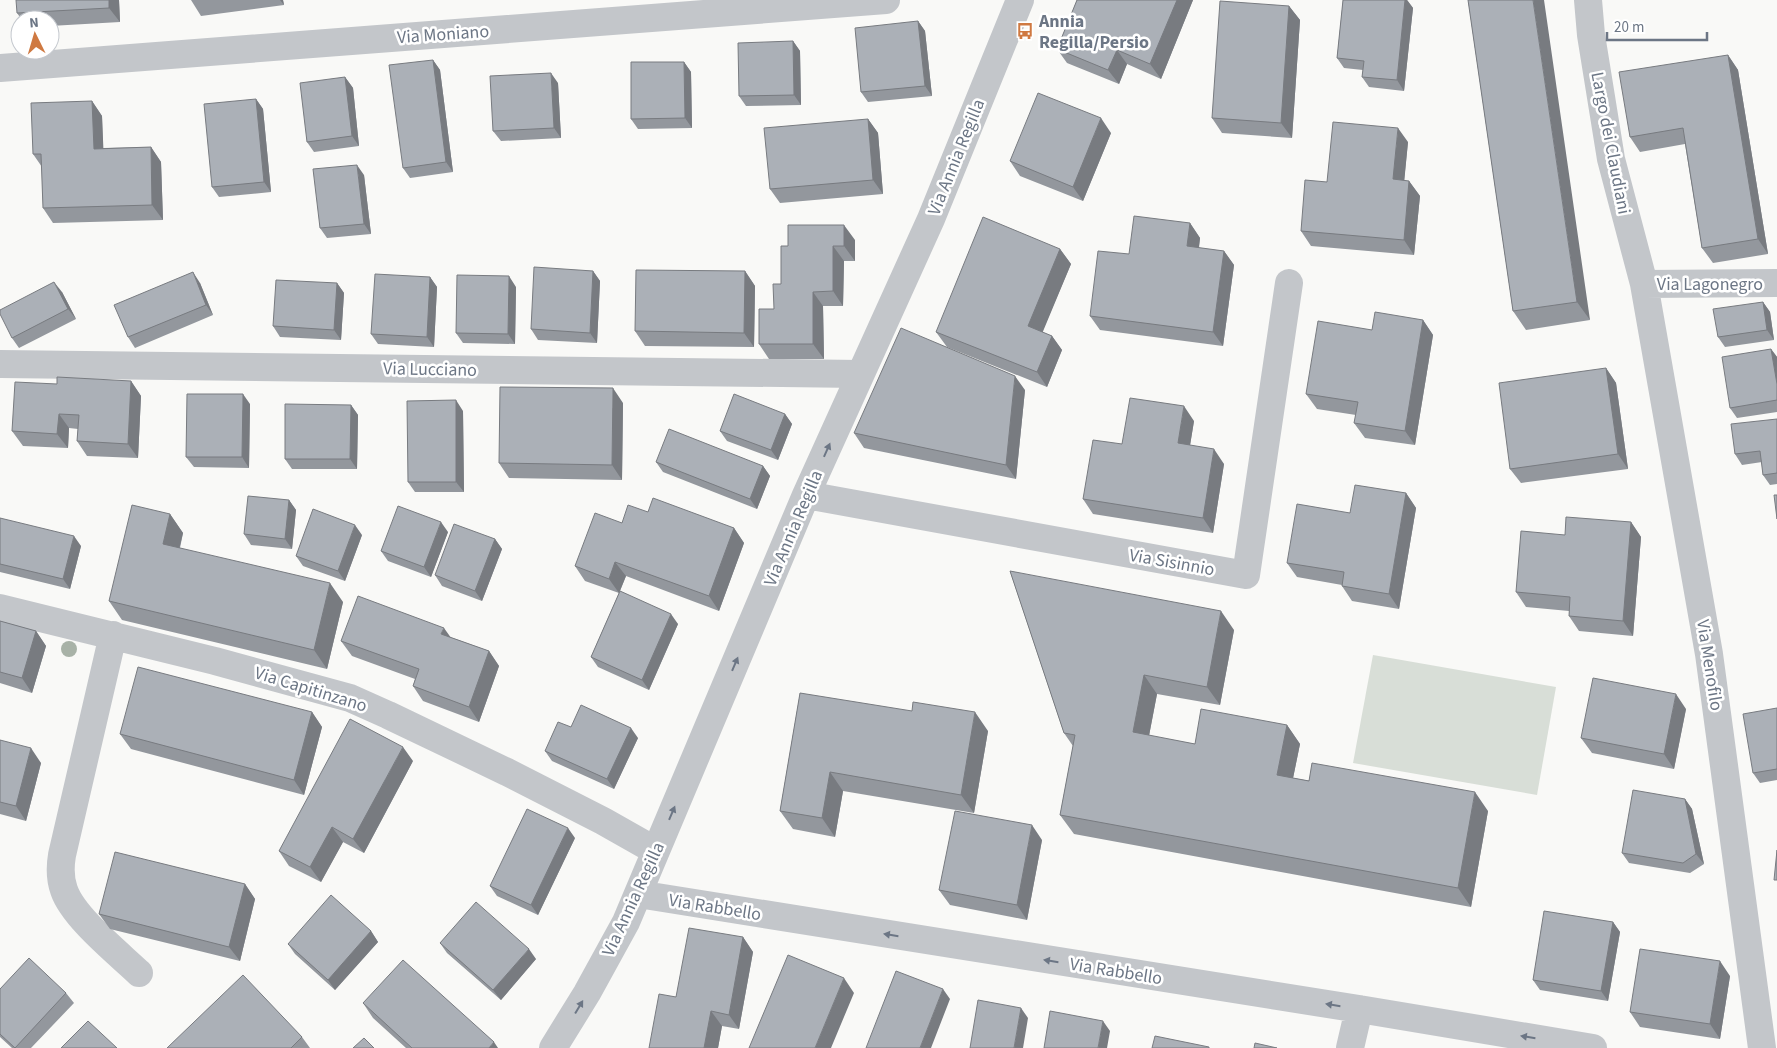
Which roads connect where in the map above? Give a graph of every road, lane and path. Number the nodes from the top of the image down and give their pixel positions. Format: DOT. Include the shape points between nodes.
graph roads {
  1 [pos="886,0"];
  2 [pos="1020,0"];
  3 [pos="1588,0"];
  4 [pos="0,68"];
  5 [pos="1289,283"];
  6 [pos="1777,283"];
  7 [pos="1644,284"];
  8 [pos="0,364"];
  9 [pos="860,374"];
  10 [pos="806,495"];
  11 [pos="0,608"];
  12 [pos="113,635"];
  13 [pos="656,851"];
  14 [pos="638,894"];
  15 [pos="139,973"];
  16 [pos="1359,1009"];
  17 [pos="553,1048"];
  18 [pos="1350,1048"];
  19 [pos="1593,1048"];
  20 [pos="1762,1048"];
  1 -- 4 [label="street, Via Moniano"];
  2 -- 9 [label="street, Via Annia Regilla" via="931,218"];
  3 -- 7 [label="street, Largo dei Claudiani" via="1611,158"];
  5 -- 10 [label="street, Via Sisinnio" via="1246,575"];
  6 -- 7 [label="street, Via Lagonegro"];
  7 -- 20 [label="street, Via Menofilo" via="1709,654"];
  8 -- 9 [label="street, Via Lucciano"];
  10 -- 9 [label="street, Via Annia Regilla, one-way"];
  13 -- 10 [label="street, Via Annia Regilla, one-way"];
  11 -- 12 [label="street, Via Capitinzano"];
  12 -- 13 [label="street, Via Capitinzano" via="350,698 507,772"];
  12 -- 15 [label="street" via="62,855 61,877 74,909"];
  13 -- 14 [label="street, Via Annia Regilla"];
  16 -- 14 [label="street, Via Rabbello, one-way"];
  17 -- 14 [label="street, Via Annia Regilla, one-way" via="596,978"];
  16 -- 18 [label="street"];
  19 -- 16 [label="street, Via Rabbello, one-way"];
}
